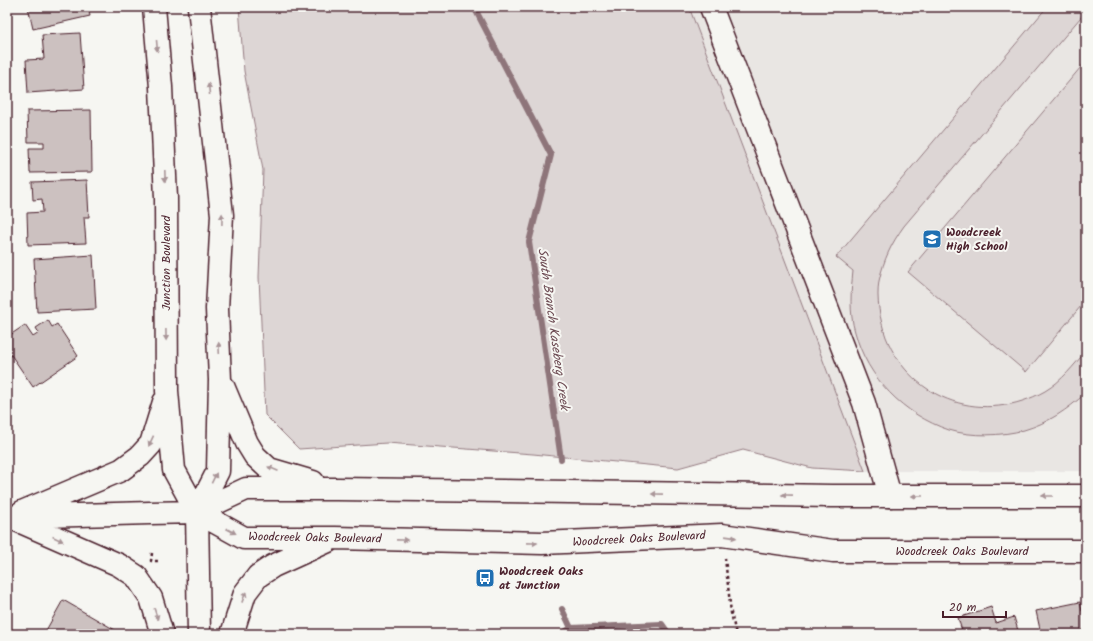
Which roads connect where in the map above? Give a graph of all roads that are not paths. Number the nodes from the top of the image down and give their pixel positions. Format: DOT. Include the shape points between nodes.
graph roads {
  1 [pos="154,7"];
  2 [pos="199,7"];
  3 [pos="712,7"];
  4 [pos="220,380"];
  5 [pos="167,391"];
  6 [pos="337,488"];
  7 [pos="890,496"];
  8 [pos="1086,496"];
  9 [pos="197,512"];
  10 [pos="8,517"];
  11 [pos="335,538"];
  12 [pos="1086,551"];
  13 [pos="162,634"];
  14 [pos="199,634"];
  15 [pos="232,634"];
  1 -- 5 [label="main road, Junction Boulevard, one-way" via="166,198"];
  4 -- 2 [label="main road, Junction Boulevard, one-way" via="217,309 222,215"];
  3 -- 7 [label="main road" via="864,404"];
  6 -- 4 [label="main road, one-way" via="269,469 255,456 247,443"];
  9 -- 4 [label="main road, Junction Boulevard, one-way" via="218,470"];
  5 -- 9 [label="main road, Junction Boulevard" via="174,470"];
  5 -- 10 [label="main road, one-way" via="151,444 140,456 121,470"];
  7 -- 6 [label="main road, one-way"];
  6 -- 9 [label="main road" via="246,489"];
  8 -- 7 [label="main road, one-way"];
  9 -- 10 [label="main road"];
  9 -- 11 [label="main road, Woodcreek Oaks Boulevard, one-way" via="244,538"];
  9 -- 14 [label="main road, Junction Boulevard"];
  10 -- 13 [label="main road, one-way" via="119,565 136,576 151,598"];
  11 -- 12 [label="main road, Woodcreek Oaks Boulevard, one-way" via="542,543 722,535 833,551"];
  15 -- 11 [label="main road, one-way" via="245,593 258,576 273,566"];
}
